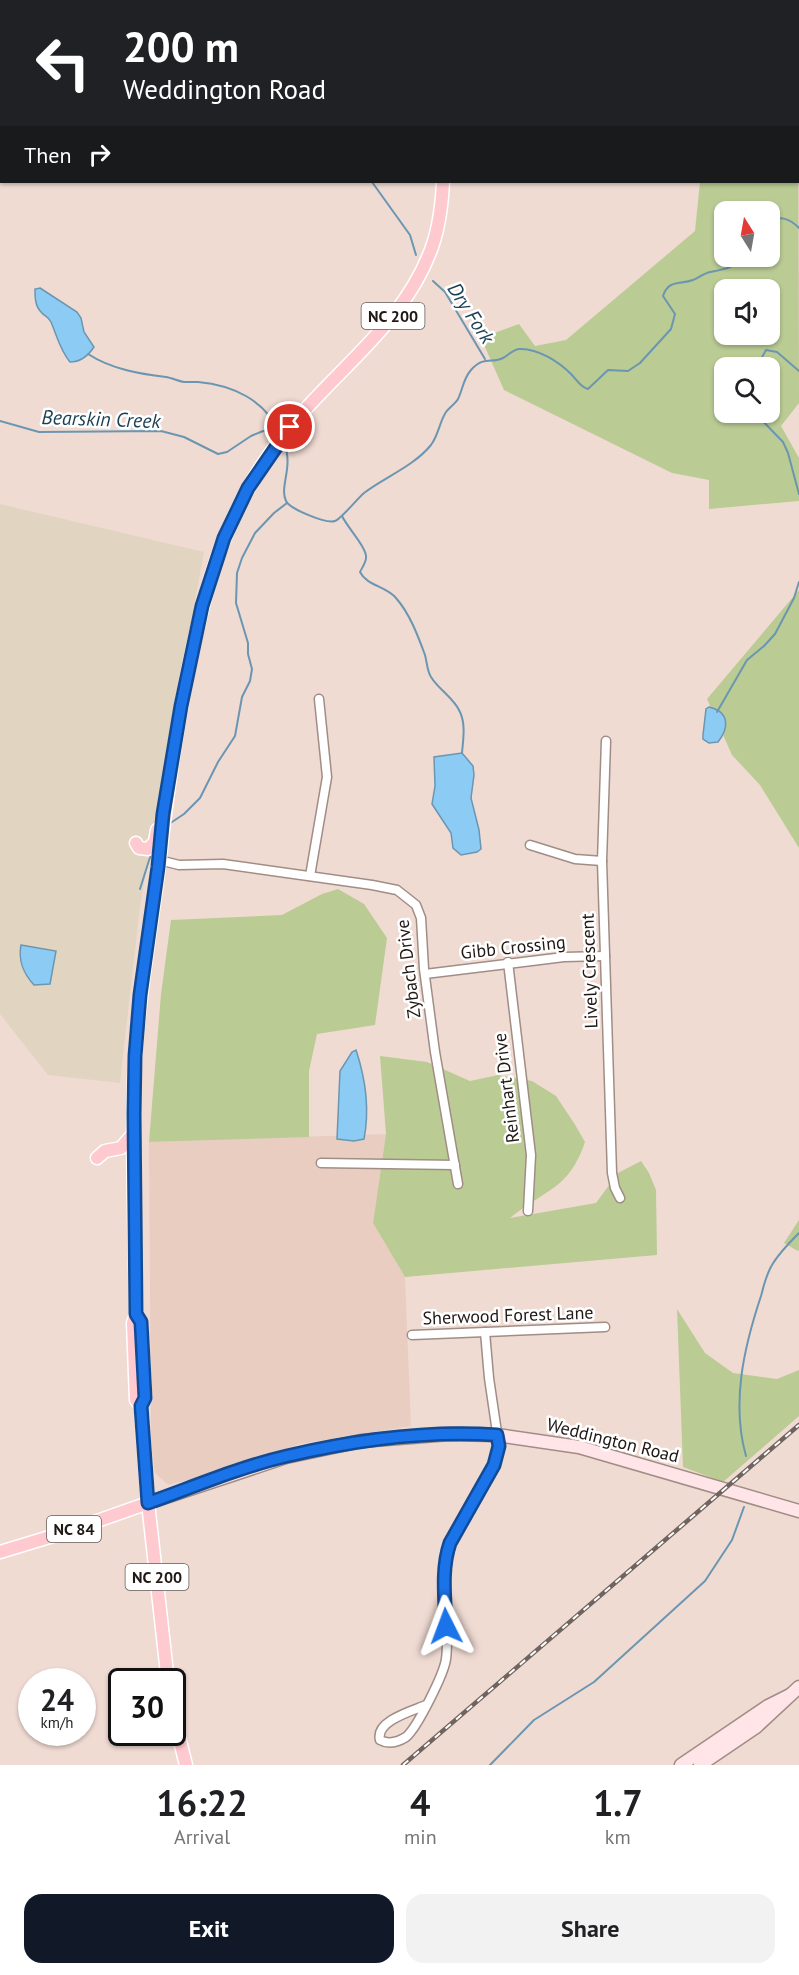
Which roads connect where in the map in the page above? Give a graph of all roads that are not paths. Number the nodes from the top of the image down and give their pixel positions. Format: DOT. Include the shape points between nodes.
graph roads {
  1 [pos="443,183"];
  2 [pos="185,685"];
  3 [pos="319,699"];
  4 [pos="606,741"];
  5 [pos="136,843"];
  6 [pos="530,845"];
  7 [pos="159,860"];
  8 [pos="603,861"];
  9 [pos="310,876"];
  10 [pos="605,956"];
  11 [pos="508,963"];
  12 [pos="425,974"];
  13 [pos="134,1133"];
  14 [pos="97,1158"];
  15 [pos="321,1163"];
  16 [pos="455,1165"];
  17 [pos="458,1184"];
  18 [pos="620,1198"];
  19 [pos="528,1210"];
  20 [pos="605,1327"];
  21 [pos="485,1332"];
  22 [pos="412,1335"];
  23 [pos="497,1435"];
  24 [pos="148,1503"];
  25 [pos="799,1511"];
  26 [pos="0,1552"];
  27 [pos="166,1668"];
  28 [pos="794,1691"];
  29 [pos="426,1705"];
  30 [pos="181,1746"];
  31 [pos="186,1765"];
  32 [pos="681,1765"];
  33 [pos="700,1765"];
  1 -- 2 [label="main road, NC 200" via="433,245 405,300 294,422 258,471 240,504 208,583"];
  2 -- 5 [label="main road" via="155,842 148,849 139,848"];
  2 -- 7 [label="main road, NC 200"];
  3 -- 9 [label="street" via="327,777"];
  4 -- 8 [label="street, Lively Crescent"];
  6 -- 8 [label="street" via="575,859"];
  7 -- 9 [label="street, Zybach Drive" via="179,866 223,864"];
  7 -- 13 [label="main road, NC 200" via="140,995"];
  8 -- 10 [label="street, Lively Crescent"];
  9 -- 12 [label="street, Zybach Drive" via="397,890 417,905"];
  10 -- 11 [label="street, Gibb Crossing"];
  10 -- 18 [label="street, Lively Crescent" via="612,1173"];
  11 -- 12 [label="street, Gibb Crossing"];
  11 -- 19 [label="street, Reinhart Drive" via="531,1155"];
  12 -- 16 [label="street, Zybach Drive"];
  13 -- 14 [label="main road" via="121,1148 105,1151"];
  13 -- 24 [label="main road, NC 200" via="134,1362"];
  15 -- 16 [label="street"];
  16 -- 17 [label="street, Zybach Drive"];
  20 -- 21 [label="street, Sherwood Forest Lane"];
  21 -- 22 [label="street, Sherwood Forest Lane"];
  21 -- 23 [label="street"];
  23 -- 24 [label="main road, Weddington Road" via="449,1434 361,1441 286,1456"];
  23 -- 25 [label="main road, Weddington Road" via="600,1452"];
  23 -- 29 [label="street" via="499,1446 494,1465 446,1553 446,1660"];
  24 -- 26 [label="main road, Weddington Road / NC 84"];
  24 -- 27 [label="main road, NC 200"];
  28 -- 32 [label="main road"];
  28 -- 33 [label="main road" via="756,1727"];
  29 -- 29 [label="street" via="382,1727 380,1740 391,1743 407,1736"];
  30 -- 31 [label="main road"];
}
